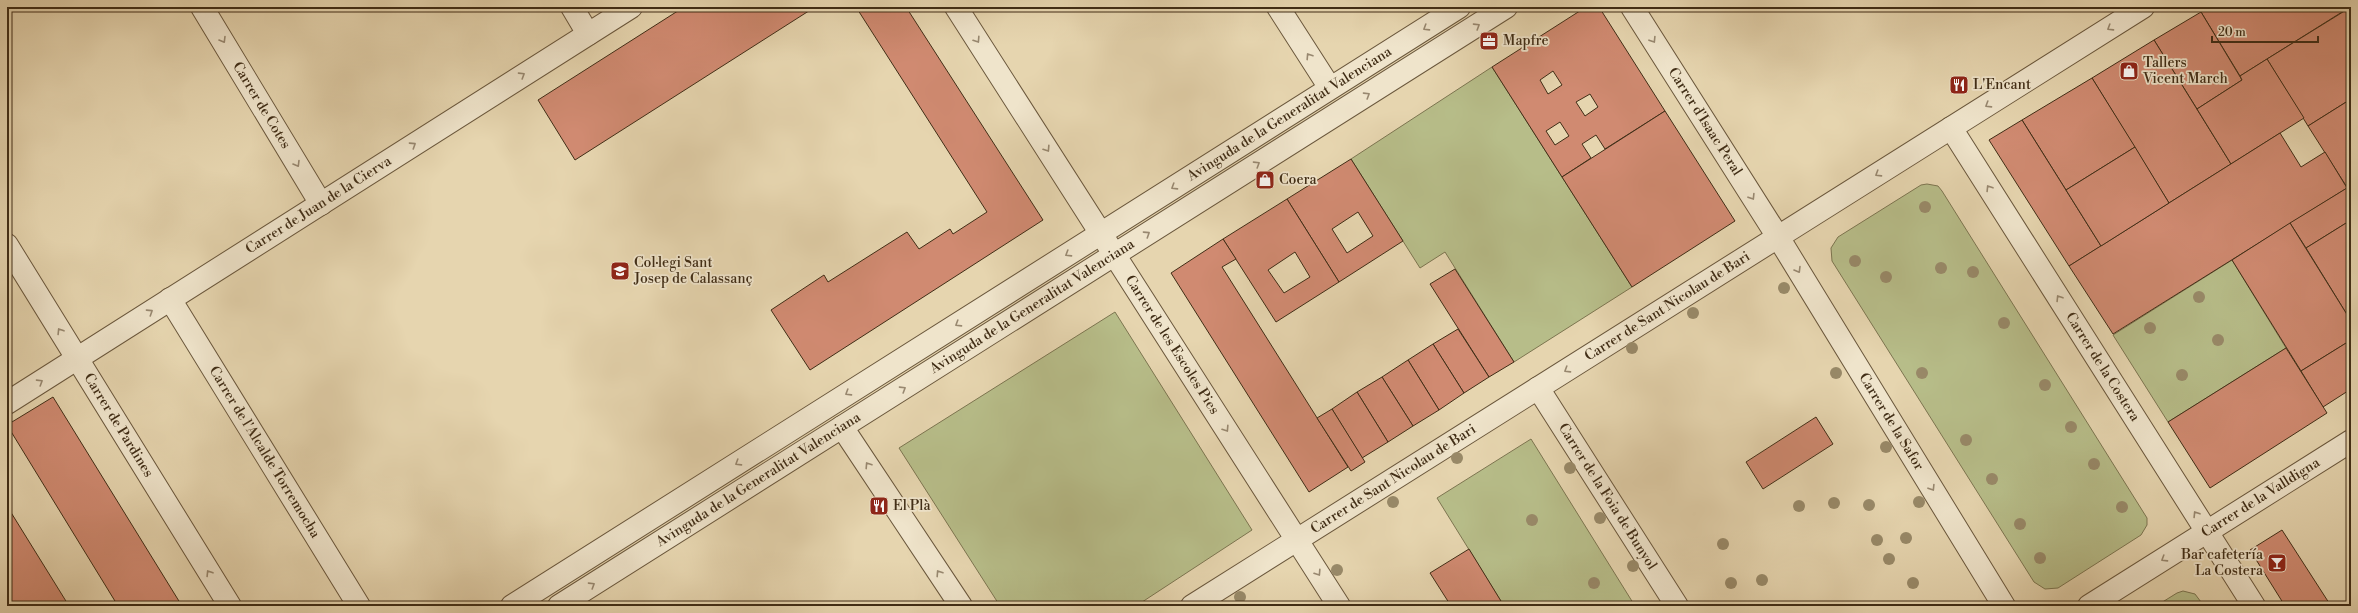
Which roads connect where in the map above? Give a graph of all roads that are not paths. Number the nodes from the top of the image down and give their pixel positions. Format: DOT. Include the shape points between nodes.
graph roads {
  1 [pos="202,7"];
  2 [pos="572,7"];
  3 [pos="631,7"];
  4 [pos="956,7"];
  5 [pos="1278,7"];
  6 [pos="1459,7"];
  7 [pos="1506,7"];
  8 [pos="1632,7"];
  9 [pos="2143,7"];
  10 [pos="588,34"];
  11 [pos="1330,88"];
  12 [pos="1951,128"];
  13 [pos="321,204"];
  14 [pos="1101,234"];
  15 [pos="1778,237"];
  16 [pos="7,245"];
  17 [pos="1115,255"];
  18 [pos="170,299"];
  19 [pos="77,358"];
  20 [pos="1538,388"];
  21 [pos="7,403"];
  22 [pos="842,427"];
  23 [pos="2351,441"];
  24 [pos="2207,532"];
  25 [pos="1297,540"];
  26 [pos="1674,605"];
  27 [pos="230,606"];
  28 [pos="359,606"];
  29 [pos="512,606"];
  30 [pos="559,606"];
  31 [pos="961,606"];
  32 [pos="1192,606"];
  33 [pos="1339,606"];
  34 [pos="2004,606"];
  35 [pos="2089,606"];
  36 [pos="2254,606"];
  1 -- 13 [label="street, Carrer de Cotes, one-way"];
  2 -- 10 [label="street"];
  3 -- 10 [label="street, Carrer de Juan de la Cierva"];
  4 -- 14 [label="street, Carrer de les Escoles Pies, one-way"];
  11 -- 5 [label="street, one-way"];
  6 -- 11 [label="street, Avinguda de la Generalitat Valenciana, one-way"];
  17 -- 7 [label="street, Avinguda de la Generalitat Valenciana, one-way"];
  8 -- 15 [label="street, Carrer d'Isaac Peral, one-way"];
  9 -- 12 [label="street, Carrer de Sant Nicolau de Bari, one-way"];
  13 -- 10 [label="street, Carrer de Juan de la Cierva, one-way"];
  11 -- 14 [label="street, Avinguda de la Generalitat Valenciana, one-way"];
  12 -- 15 [label="street, Carrer de Sant Nicolau de Bari, one-way"];
  24 -- 12 [label="street, Carrer de la Costera, one-way"];
  13 -- 18 [label="street, Carrer de Juan de la Cierva"];
  14 -- 17 [label="street, Carrer de les Escoles Pies"];
  14 -- 29 [label="street, Avinguda de la Generalitat Valenciana, one-way"];
  15 -- 20 [label="street, Carrer de Sant Nicolau de Bari, one-way"];
  15 -- 34 [label="street, Carrer de la Safor, one-way"];
  19 -- 16 [label="street, Carrer de Pardines, one-way"];
  22 -- 17 [label="street, Avinguda de la Generalitat Valenciana, one-way"];
  17 -- 25 [label="street, Carrer de les Escoles Pies, one-way"];
  19 -- 18 [label="street, Carrer de Juan de la Cierva, one-way"];
  18 -- 28 [label="street, Carrer de l'Alcalde Torremocha"];
  21 -- 19 [label="street, Carrer de Juan de la Cierva, one-way"];
  27 -- 19 [label="street, Carrer de Pardines, one-way"];
  20 -- 25 [label="street, Carrer de Sant Nicolau de Bari"];
  20 -- 26 [label="street, Carrer de la Foia de Bunyol"];
  30 -- 22 [label="street, Avinguda de la Generalitat Valenciana, one-way"];
  31 -- 22 [label="street, one-way"];
  23 -- 24 [label="street, Carrer de la Valldigna"];
  24 -- 35 [label="street, Carrer de la Valldigna, one-way"];
  24 -- 36 [label="street, Carrer de la Costera"];
  25 -- 32 [label="street, Carrer de Sant Nicolau de Bari"];
  25 -- 33 [label="street, Carrer de les Escoles Pies, one-way"];
}
